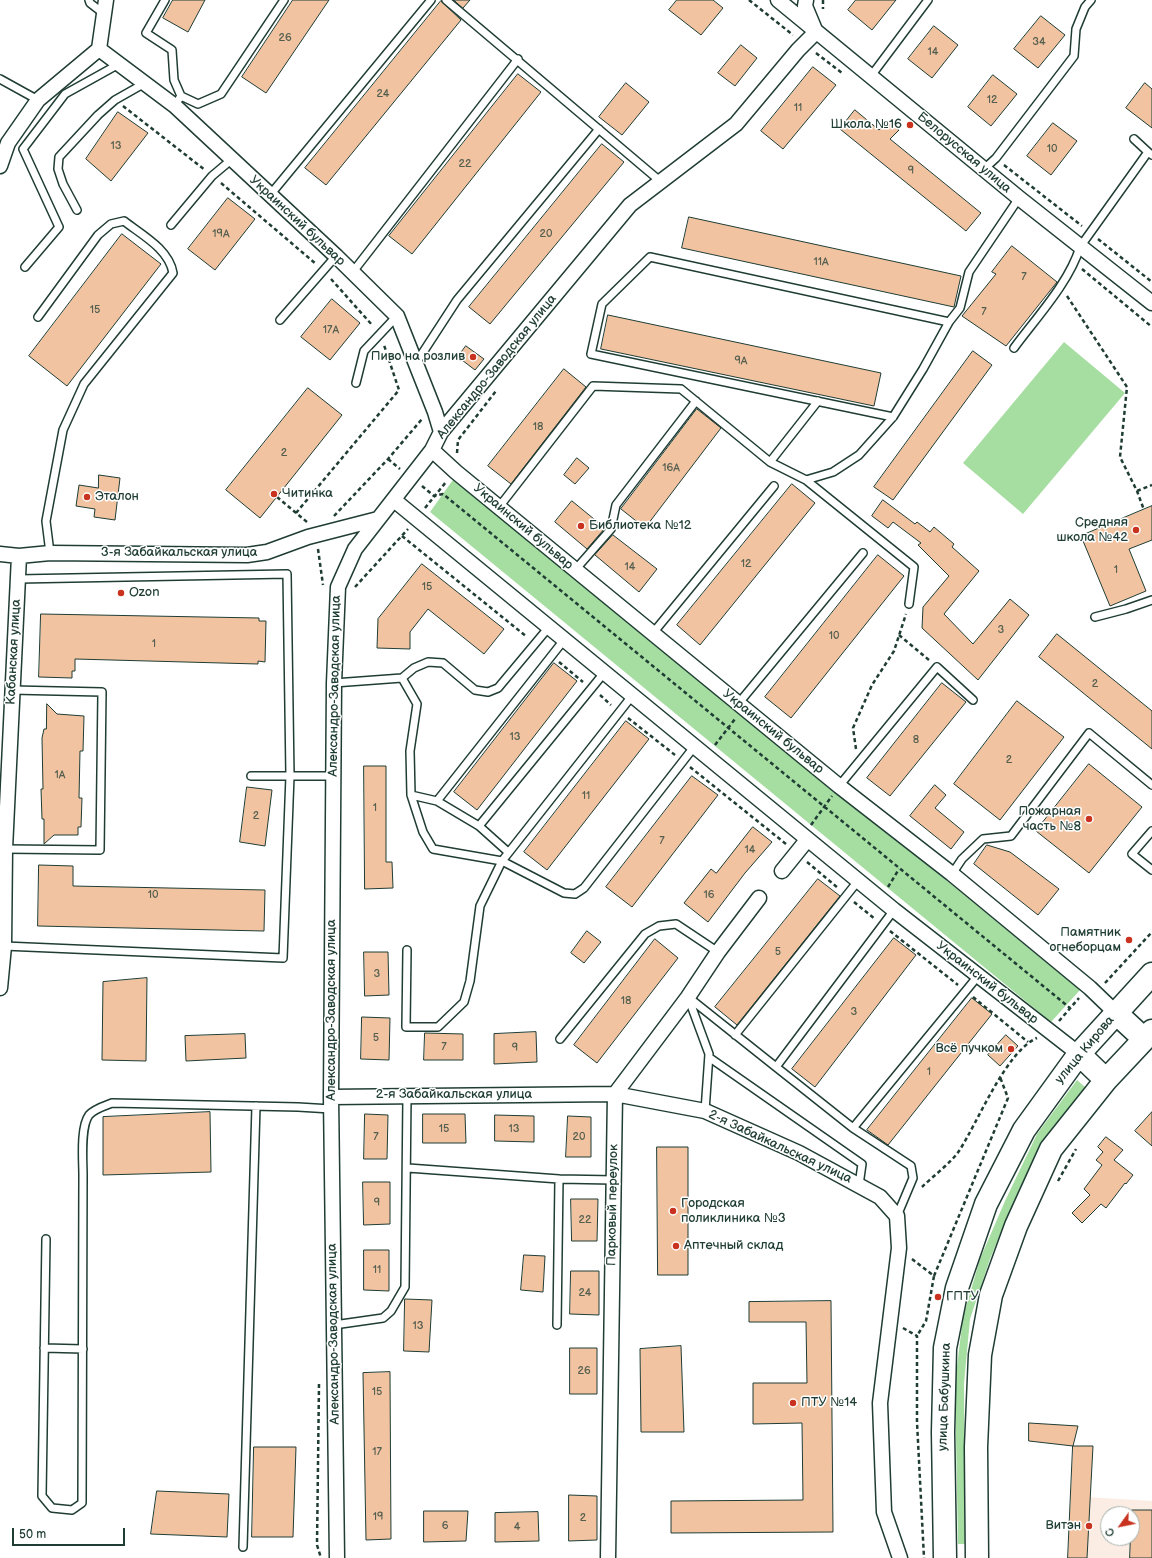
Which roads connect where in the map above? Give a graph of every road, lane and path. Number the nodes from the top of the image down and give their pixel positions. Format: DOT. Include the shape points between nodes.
graph roads {
  1 [pos="89,0"];
  2 [pos="165,0"];
  3 [pos="284,0"];
  4 [pos="431,0"];
  5 [pos="446,0"];
  6 [pos="778,0"];
  7 [pos="806,0"];
  8 [pos="928,0"];
  9 [pos="1091,0"];
  10 [pos="104,6"];
  11 [pos="816,32"];
  12 [pos="99,49"];
  13 [pos="518,59"];
  14 [pos="119,64"];
  15 [pos="871,76"];
  16 [pos="0,79"];
  17 [pos="145,83"];
  18 [pos="38,100"];
  19 [pos="178,101"];
  20 [pos="599,129"];
  21 [pos="1134,139"];
  22 [pos="1150,153"];
  23 [pos="231,160"];
  24 [pos="0,166"];
  25 [pos="984,169"];
  26 [pos="660,181"];
  27 [pos="270,195"];
  28 [pos="1019,198"];
  29 [pos="77,210"];
  30 [pos="171,225"];
  31 [pos="1080,247"];
  32 [pos="336,256"];
  33 [pos="25,267"];
  34 [pos="352,274"];
  35 [pos="1060,285"];
  36 [pos="1150,298"];
  37 [pos="397,316"];
  38 [pos="38,318"];
  39 [pos="280,320"];
  40 [pos="949,322"];
  41 [pos="1014,348"];
  42 [pos="416,363"];
  43 [pos="356,383"];
  44 [pos="497,389"];
  45 [pos="818,401"];
  46 [pos="696,402"];
  47 [pos="893,417"];
  48 [pos="441,432"];
  49 [pos="432,450"];
  50 [pos="388,459"];
  51 [pos="770,462"];
  52 [pos="456,472"];
  53 [pos="411,478"];
  54 [pos="806,480"];
  55 [pos="1152,485"];
  56 [pos="774,486"];
  57 [pos="1138,491"];
  58 [pos="434,496"];
  59 [pos="277,497"];
  60 [pos="394,500"];
  61 [pos="499,507"];
  62 [pos="293,510"];
  63 [pos="1144,510"];
  64 [pos="378,519"];
  65 [pos="416,519"];
  66 [pos="401,536"];
  67 [pos="50,553"];
  68 [pos="862,553"];
  69 [pos="0,554"];
  70 [pos="19,556"];
  71 [pos="575,570"];
  72 [pos="18,579"];
  73 [pos="351,591"];
  74 [pos="1152,600"];
  75 [pos="909,604"];
  76 [pos="1095,616"];
  77 [pos="549,627"];
  78 [pos="653,633"];
  79 [pos="899,635"];
  80 [pos="564,640"];
  81 [pos="534,643"];
  82 [pos="551,655"];
  83 [pos="937,667"];
  84 [pos="604,673"];
  85 [pos="402,678"];
  86 [pos="334,683"];
  87 [pos="590,688"];
  88 [pos="12,690"];
  89 [pos="632,696"];
  90 [pos="973,700"];
  91 [pos="741,706"];
  92 [pos="619,711"];
  93 [pos="727,729"];
  94 [pos="694,747"];
  95 [pos="706,756"];
  96 [pos="683,761"];
  97 [pos="859,762"];
  98 [pos="694,771"];
  99 [pos="251,776"];
  100 [pos="290,776"];
  101 [pos="333,776"];
  102 [pos="1152,785"];
  103 [pos="839,786"];
  104 [pos="411,795"];
  105 [pos="436,802"];
  106 [pos="824,808"];
  107 [pos="479,826"];
  108 [pos="1152,831"];
  109 [pos="805,838"];
  110 [pos="5,849"];
  111 [pos="508,852"];
  112 [pos="796,852"];
  113 [pos="502,861"];
  114 [pos="1152,870"];
  115 [pos="782,871"];
  116 [pos="952,874"];
  117 [pos="858,881"];
  118 [pos="847,895"];
  119 [pos="759,898"];
  120 [pos="894,910"];
  121 [pos="883,925"];
  122 [pos="4,946"];
  123 [pos="407,950"];
  124 [pos="718,952"];
  125 [pos="1152,974"];
  126 [pos="978,976"];
  127 [pos="0,988"];
  128 [pos="965,991"];
  129 [pos="688,997"];
  130 [pos="1070,1008"];
  131 [pos="1116,1013"];
  132 [pos="736,1035"];
  133 [pos="1148,1038"];
  134 [pos="560,1039"];
  135 [pos="1028,1042"];
  136 [pos="1079,1054"];
  137 [pos="710,1058"];
  138 [pos="776,1067"];
  139 [pos="1000,1077"];
  140 [pos="1106,1080"];
  141 [pos="615,1094"];
  142 [pos="407,1096"];
  143 [pos="331,1103"];
  144 [pos="256,1106"];
  145 [pos="705,1111"];
  146 [pos="853,1128"];
  147 [pos="1024,1130"];
  148 [pos="1077,1148"];
  149 [pos="408,1168"];
  150 [pos="559,1179"];
  151 [pos="614,1180"];
  152 [pos="1058,1182"];
  153 [pos="859,1184"];
  154 [pos="897,1216"];
  155 [pos="46,1238"];
  156 [pos="911,1258"];
  157 [pos="934,1276"];
  158 [pos="334,1324"];
  159 [pos="557,1325"];
  160 [pos="917,1336"];
  161 [pos="44,1348"];
  162 [pos="83,1349"];
  163 [pos="244,1547"];
  164 [pos="337,1558"];
  165 [pos="608,1558"];
  166 [pos="900,1558"];
  167 [pos="945,1558"];
  168 [pos="977,1558"];
  1 -- 10 [label="lane" via="90,3"];
  2 -- 19 [label="lane" via="146,33 172,50"];
  3 -- 19 [label="lane" via="221,94 198,104"];
  4 -- 27 [label="lane"];
  5 -- 13 [label="lane"];
  6 -- 11 [label="street, Белорусская улица"];
  7 -- 11 [label="street" via="805,6"];
  8 -- 15 [label="lane"];
  9 -- 25 [label="lane" via="1085,7 1076,29 1074,56 996,158"];
  10 -- 12 [label="street"];
  11 -- 15 [label="street, Белорусская улица"];
  11 -- 26 [label="street, Александро-Заводская улица" via="736,124"];
  12 -- 14 [label="street, Украинский бульвар"];
  12 -- 18 [label="street"];
  13 -- 20 [label="lane"];
  13 -- 34 [label="lane"];
  14 -- 17 [label="street, Украинский бульвар"];
  14 -- 33 [label="lane" via="65,94 23,149 59,227"];
  15 -- 25 [label="street, Белорусская улица"];
  16 -- 18 [label="lane"];
  17 -- 19 [label="street, Украинский бульвар"];
  17 -- 29 [label="lane" via="115,100 59,157 58,169 63,184"];
  18 -- 24 [label="street" via="8,144"];
  19 -- 23 [label="street, Украинский бульвар"];
  20 -- 26 [label="lane"];
  20 -- 42 [label="lane" via="457,300"];
  21 -- 22 [label="lane"];
  22 -- 31 [label="lane"];
  23 -- 27 [label="street, Украинский бульвар"];
  23 -- 30 [label="lane" via="212,176"];
  25 -- 28 [label="street, Белорусская улица"];
  26 -- 48 [label="street, Александро-Заводская улица" via="630,205"];
  27 -- 32 [label="street, Украинский бульвар"];
  28 -- 31 [label="street, Белорусская улица"];
  28 -- 40 [label="lane" via="969,272 960,308"];
  31 -- 35 [label="lane" via="1075,263"];
  31 -- 36 [label="street, Белорусская улица"];
  32 -- 34 [label="street, Украинский бульвар"];
  32 -- 39 [label="lane"];
  34 -- 37 [label="street, Украинский бульвар"];
  35 -- 41 [label="lane"];
  35 -- 57 [label="path" via="1127,387 1120,457"];
  37 -- 42 [label="street, Украинский бульвар"];
  37 -- 43 [label="lane" via="364,351"];
  38 -- 67 [label="lane" via="98,235 111,224 124,221 161,249 171,263 173,273 84,384 63,430 46,522"];
  40 -- 45 [label="lane" via="650,257 602,304 591,354"];
  40 -- 47 [label="lane" via="924,369"];
  42 -- 48 [label="street, Украинский бульвар"];
  44 -- 52 [label="path" via="458,440"];
  45 -- 47 [label="lane"];
  45 -- 51 [label="lane"];
  46 -- 51 [label="lane"];
  46 -- 61 [label="lane" via="681,389 593,386"];
  46 -- 71 [label="lane" via="616,504 611,529"];
  47 -- 54 [label="lane" via="859,455 833,472"];
  48 -- 49 [label="street, Александро-Заводская улица"];
  49 -- 52 [label="street, Украинский бульвар"];
  49 -- 53 [label="street, Александро-Заводская улица"];
  50 -- 53 [label="path"];
  51 -- 54 [label="lane"];
  52 -- 58 [label="path"];
  52 -- 61 [label="street, Украинский бульвар"];
  53 -- 58 [label="path"];
  53 -- 60 [label="street, Александро-Заводская улица"];
  54 -- 75 [label="lane" via="914,567"];
  55 -- 57 [label="path"];
  56 -- 78 [label="lane"];
  57 -- 63 [label="path"];
  58 -- 65 [label="path"];
  58 -- 93 [label="path" via="443,494"];
  59 -- 62 [label="path"];
  60 -- 64 [label="street, Александро-Заводская улица"];
  60 -- 65 [label="street, Украинский бульвар"];
  61 -- 71 [label="street, Украинский бульвар"];
  64 -- 67 [label="street, 3-я Забайкальская улица" via="308,537 267,552 247,555"];
  64 -- 86 [label="street, Александро-Заводская улица" via="355,549 338,587"];
  65 -- 66 [label="path"];
  65 -- 77 [label="street, Украинский бульвар"];
  66 -- 73 [label="path"];
  66 -- 81 [label="path"];
  67 -- 70 [label="street, 3-я Забайкальская улица"];
  68 -- 91 [label="lane"];
  69 -- 70 [label="street, 3-я Забайкальская улица"];
  70 -- 72 [label="street, Кабанская улица"];
  71 -- 78 [label="street, Украинский бульвар"];
  72 -- 88 [label="street, Кабанская улица"];
  72 -- 100 [label="lane" via="287,574"];
  74 -- 76 [label="lane"];
  75 -- 79 [label="path"];
  77 -- 80 [label="street, Украинский бульвар"];
  77 -- 81 [label="lane"];
  78 -- 91 [label="street, Украинский бульвар"];
  79 -- 83 [label="path"];
  79 -- 97 [label="path" via="894,651 872,685 853,728"];
  80 -- 82 [label="lane"];
  80 -- 84 [label="street, Украинский бульвар"];
  81 -- 85 [label="lane" via="498,688 488,692 475,690 443,664 428,662 414,668"];
  82 -- 87 [label="path"];
  82 -- 105 [label="lane"];
  83 -- 90 [label="lane"];
  83 -- 97 [label="lane"];
  84 -- 87 [label="lane"];
  84 -- 89 [label="street, Украинский бульвар"];
  85 -- 86 [label="lane"];
  85 -- 104 [label="lane" via="417,704 410,751"];
  86 -- 101 [label="street, Александро-Заводская улица"];
  87 -- 92 [label="path"];
  87 -- 107 [label="lane"];
  88 -- 110 [label="street, Кабанская улица"];
  88 -- 110 [label="lane" via="102,692 100,850"];
  89 -- 92 [label="lane"];
  89 -- 94 [label="street, Украинский бульвар"];
  91 -- 93 [label="path"];
  91 -- 103 [label="street, Украинский бульвар"];
  92 -- 96 [label="path"];
  92 -- 111 [label="lane"];
  93 -- 95 [label="path"];
  93 -- 106 [label="path"];
  94 -- 95 [label="street, Украинский бульвар"];
  94 -- 96 [label="lane"];
  95 -- 98 [label="path"];
  95 -- 109 [label="street, Украинский бульвар"];
  96 -- 98 [label="path"];
  96 -- 113 [label="lane" via="584,888 574,894 564,893"];
  97 -- 103 [label="lane"];
  98 -- 112 [label="path"];
  99 -- 100 [label="lane"];
  100 -- 101 [label="lane"];
  100 -- 122 [label="lane" via="283,958"];
  101 -- 143 [label="street, Александро-Заводская улица"];
  102 -- 116 [label="lane" via="1089,733 1011,836 983,839 962,858"];
  103 -- 106 [label="path"];
  103 -- 116 [label="street, Украинский бульвар"];
  104 -- 105 [label="lane"];
  104 -- 113 [label="lane" via="423,832 432,849"];
  105 -- 107 [label="lane"];
  106 -- 109 [label="path"];
  106 -- 130 [label="path"];
  107 -- 111 [label="lane"];
  108 -- 114 [label="lane" via="1132,854"];
  109 -- 112 [label="street"];
  109 -- 117 [label="street, Украинский бульвар"];
  110 -- 122 [label="street, Кабанская улица"];
  111 -- 113 [label="lane"];
  112 -- 115 [label="street"];
  112 -- 118 [label="path"];
  113 -- 123 [label="lane" via="480,906 470,981 464,1002 438,1027 406,1027"];
  116 -- 131 [label="street, Украинский бульвар" via="1090,988"];
  117 -- 118 [label="lane"];
  117 -- 120 [label="street, Украинский бульвар"];
  118 -- 121 [label="path"];
  118 -- 132 [label="lane"];
  119 -- 124 [label="street"];
  120 -- 121 [label="lane"];
  120 -- 126 [label="street, Украинский бульвар"];
  121 -- 128 [label="path"];
  121 -- 138 [label="lane"];
  122 -- 127 [label="street, Кабанская улица"];
  124 -- 129 [label="street"];
  124 -- 134 [label="lane" via="676,924 659,926 645,934"];
  125 -- 131 [label="main road, улица Кирова"];
  126 -- 128 [label="lane"];
  126 -- 136 [label="street, Украинский бульвар"];
  128 -- 135 [label="path"];
  128 -- 146 [label="lane"];
  129 -- 132 [label="lane"];
  129 -- 137 [label="lane"];
  129 -- 141 [label="street"];
  131 -- 133 [label="main road"];
  131 -- 136 [label="main road, улица Кирова"];
  132 -- 138 [label="lane"];
  133 -- 140 [label="main road"];
  136 -- 140 [label="main road"];
  136 -- 147 [label="main road, улица Кирова"];
  137 -- 145 [label="lane"];
  137 -- 153 [label="lane" via="862,1164"];
  138 -- 146 [label="lane"];
  139 -- 157 [label="path" via="1008,1098"];
  140 -- 168 [label="main road" via="1051,1149 1016,1226 991,1295 981,1347 976,1447"];
  141 -- 142 [label="street, 2-я Забайкальская улица"];
  141 -- 145 [label="street, 2-я Забайкальская улица"];
  141 -- 151 [label="street, Парковый переулок"];
  142 -- 143 [label="street, 2-я Забайкальская улица"];
  142 -- 149 [label="lane"];
  143 -- 144 [label="lane"];
  143 -- 158 [label="street, Александро-Заводская улица"];
  144 -- 162 [label="lane" via="112,1103 89,1116 84,1128 83,1160"];
  144 -- 163 [label="lane"];
  145 -- 153 [label="street, 2-я Забайкальская улица" via="792,1150"];
  146 -- 154 [label="lane" via="910,1166 913,1178"];
  147 -- 167 [label="main road, улица Бабушкина" via="986,1204 957,1288 945,1348"];
  148 -- 152 [label="path"];
  149 -- 150 [label="lane"];
  149 -- 158 [label="lane" via="405,1287 391,1311 383,1318"];
  150 -- 151 [label="lane"];
  150 -- 159 [label="lane"];
  151 -- 165 [label="street, Парковый переулок"];
  153 -- 154 [label="street, 2-я Забайкальская улица" via="880,1197"];
  154 -- 166 [label="street" via="899,1248 880,1403 884,1512"];
  155 -- 161 [label="lane"];
  156 -- 157 [label="path"];
  157 -- 160 [label="path" via="926,1321"];
  158 -- 164 [label="street, Александро-Заводская улица"];
  161 -- 162 [label="lane"];
  161 -- 162 [label="lane" via="42,1496 52,1508 72,1510 82,1503"];
}
